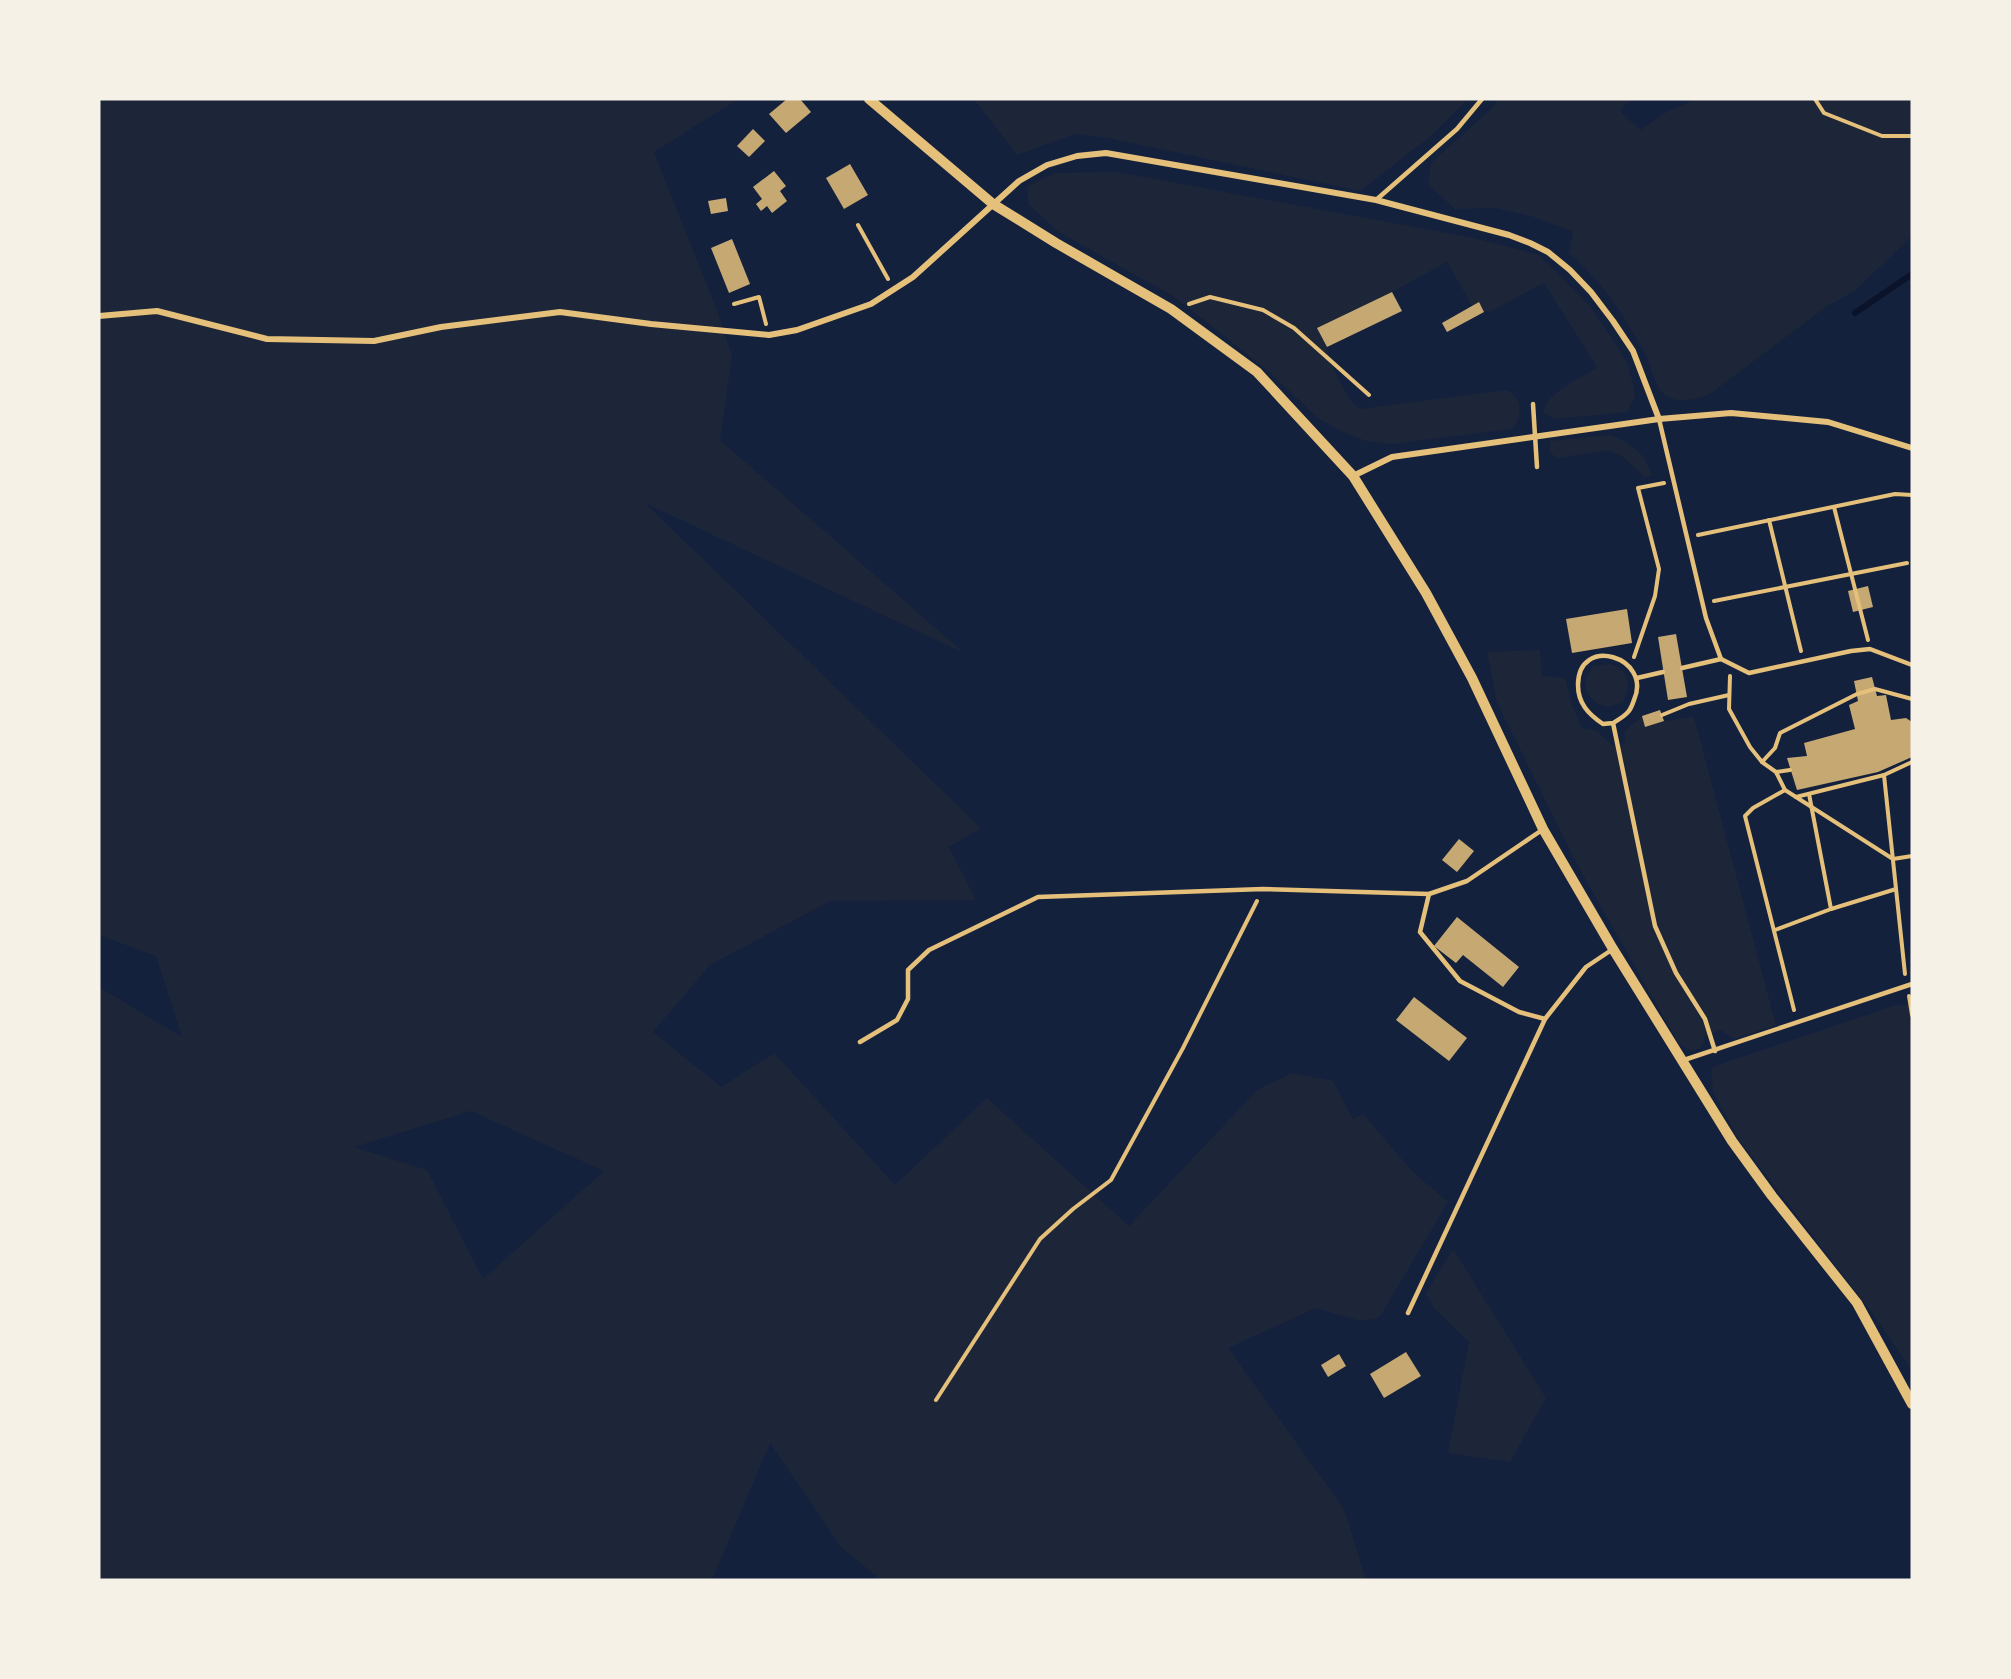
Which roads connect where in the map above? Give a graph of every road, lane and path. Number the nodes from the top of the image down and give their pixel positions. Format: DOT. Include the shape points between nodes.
graph roads {
  1 [pos="869,99"];
  2 [pos="1482,99"];
  3 [pos="1815,99"];
  4 [pos="1912,136"];
  5 [pos="1376,200"];
  6 [pos="993,204"];
  7 [pos="858,225"];
  8 [pos="894,289"];
  9 [pos="734,304"];
  10 [pos="1171,309"];
  11 [pos="99,316"];
  12 [pos="769,335"];
  13 [pos="1369,395"];
  14 [pos="1533,404"];
  15 [pos="1659,419"];
  16 [pos="1535,437"];
  17 [pos="1912,448"];
  18 [pos="1537,467"];
  19 [pos="1353,476"];
  20 [pos="1674,482"];
  21 [pos="1912,495"];
  22 [pos="1834,507"];
  23 [pos="1769,520"];
  24 [pos="1687,538"];
  25 [pos="1907,563"];
  26 [pos="1850,574"];
  27 [pos="1786,587"];
  28 [pos="1702,603"];
  29 [pos="1870,649"];
  30 [pos="1721,659"];
  31 [pos="1804,661"];
  32 [pos="1730,663"];
  33 [pos="1912,665"];
  34 [pos="1631,667"];
  35 [pos="1682,668"];
  36 [pos="1664,672"];
  37 [pos="1637,678"];
  38 [pos="1729,695"];
  39 [pos="1912,699"];
  40 [pos="1662,715"];
  41 [pos="1613,723"];
  42 [pos="1762,762"];
  43 [pos="1912,762"];
  44 [pos="1791,770"];
  45 [pos="1776,772"];
  46 [pos="1884,775"];
  47 [pos="1785,790"];
  48 [pos="1809,794"];
  49 [pos="1795,797"];
  50 [pos="1812,809"];
  51 [pos="1543,828"];
  52 [pos="1912,856"];
  53 [pos="1893,859"];
  54 [pos="1263,889"];
  55 [pos="1896,889"];
  56 [pos="1429,894"];
  57 [pos="1831,909"];
  58 [pos="1775,930"];
  59 [pos="1613,949"];
  60 [pos="1910,985"];
  61 [pos="1794,1010"];
  62 [pos="1912,1015"];
  63 [pos="1545,1019"];
  64 [pos="860,1042"];
  65 [pos="1714,1051"];
  66 [pos="1683,1061"];
  67 [pos="1408,1313"];
  68 [pos="936,1400"];
  69 [pos="1912,1404"];
  1 -- 6 [label="street"];
  2 -- 5 [label="lane" via="1457,129"];
  3 -- 4 [label="path" via="1824,113 1882,136"];
  5 -- 6 [label="street" via="1106,153 1047,165 1019,181"];
  5 -- 15 [label="street" via="1509,235 1548,252 1591,292 1618,328 1633,351"];
  6 -- 8 [label="street" via="913,277"];
  6 -- 10 [label="street"];
  7 -- 8 [label="path"];
  8 -- 12 [label="street" via="872,304 797,330"];
  9 -- 12 [label="path" via="759,297"];
  10 -- 13 [label="path" via="1210,297 1263,310 1294,328"];
  10 -- 19 [label="street" via="1257,372"];
  11 -- 12 [label="street" via="157,311 267,339 374,342 441,327 560,312"];
  14 -- 16 [label="lane"];
  15 -- 16 [label="street"];
  15 -- 17 [label="street" via="1731,413 1828,422"];
  15 -- 20 [label="lane"];
  16 -- 18 [label="lane"];
  16 -- 19 [label="street" via="1392,457"];
  19 -- 51 [label="street" via="1426,592 1472,678"];
  20 -- 24 [label="lane"];
  20 -- 34 [label="path" via="1638,488 1659,569"];
  21 -- 22 [label="path" via="1895,494"];
  22 -- 23 [label="path"];
  22 -- 26 [label="path"];
  23 -- 24 [label="path"];
  23 -- 27 [label="path"];
  24 -- 28 [label="lane"];
  25 -- 26 [label="path"];
  26 -- 27 [label="path"];
  26 -- 29 [label="path"];
  27 -- 28 [label="path"];
  27 -- 31 [label="path"];
  28 -- 30 [label="lane"];
  29 -- 31 [label="lane"];
  29 -- 33 [label="lane"];
  30 -- 32 [label="lane"];
  30 -- 35 [label="lane"];
  31 -- 32 [label="lane" via="1749,673"];
  32 -- 38 [label="path"];
  34 -- 37 [label="lane"];
  34 -- 41 [label="lane" via="1616,658 1598,655 1584,662 1578,673 1578,696 1590,715 1603,724"];
  36 -- 37 [label="lane"];
  37 -- 41 [label="lane" via="1637,693 1629,712"];
  38 -- 40 [label="path"];
  38 -- 42 [label="path" via="1729,709"];
  39 -- 42 [label="path" via="1875,689 1857,694 1780,733 1775,748"];
  41 -- 65 [label="lane" via="1655,926 1676,973 1705,1019"];
  42 -- 45 [label="path"];
  43 -- 46 [label="path"];
  44 -- 45 [label="path"];
  45 -- 47 [label="path"];
  46 -- 48 [label="path"];
  46 -- 53 [label="path"];
  47 -- 49 [label="path"];
  47 -- 58 [label="path" via="1745,816"];
  48 -- 49 [label="path"];
  48 -- 50 [label="path"];
  49 -- 50 [label="path"];
  50 -- 53 [label="path"];
  50 -- 57 [label="path"];
  51 -- 56 [label="lane" via="1467,881"];
  51 -- 59 [label="street"];
  52 -- 53 [label="path"];
  53 -- 55 [label="path"];
  54 -- 56 [label="lane"];
  54 -- 64 [label="lane" via="1038,897 928,950 908,970 908,999 897,1020"];
  54 -- 68 [label="path" via="1111,1179 1040,1239"];
  55 -- 57 [label="path"];
  55 -- 60 [label="path"];
  56 -- 63 [label="lane" via="1420,932 1460,981 1519,1012"];
  57 -- 58 [label="path"];
  58 -- 61 [label="path"];
  59 -- 63 [label="lane" via="1586,967"];
  59 -- 66 [label="street"];
  60 -- 62 [label="path"];
  60 -- 65 [label="lane"];
  63 -- 67 [label="lane"];
  65 -- 66 [label="lane"];
  66 -- 69 [label="street" via="1732,1141 1857,1303"];
}
